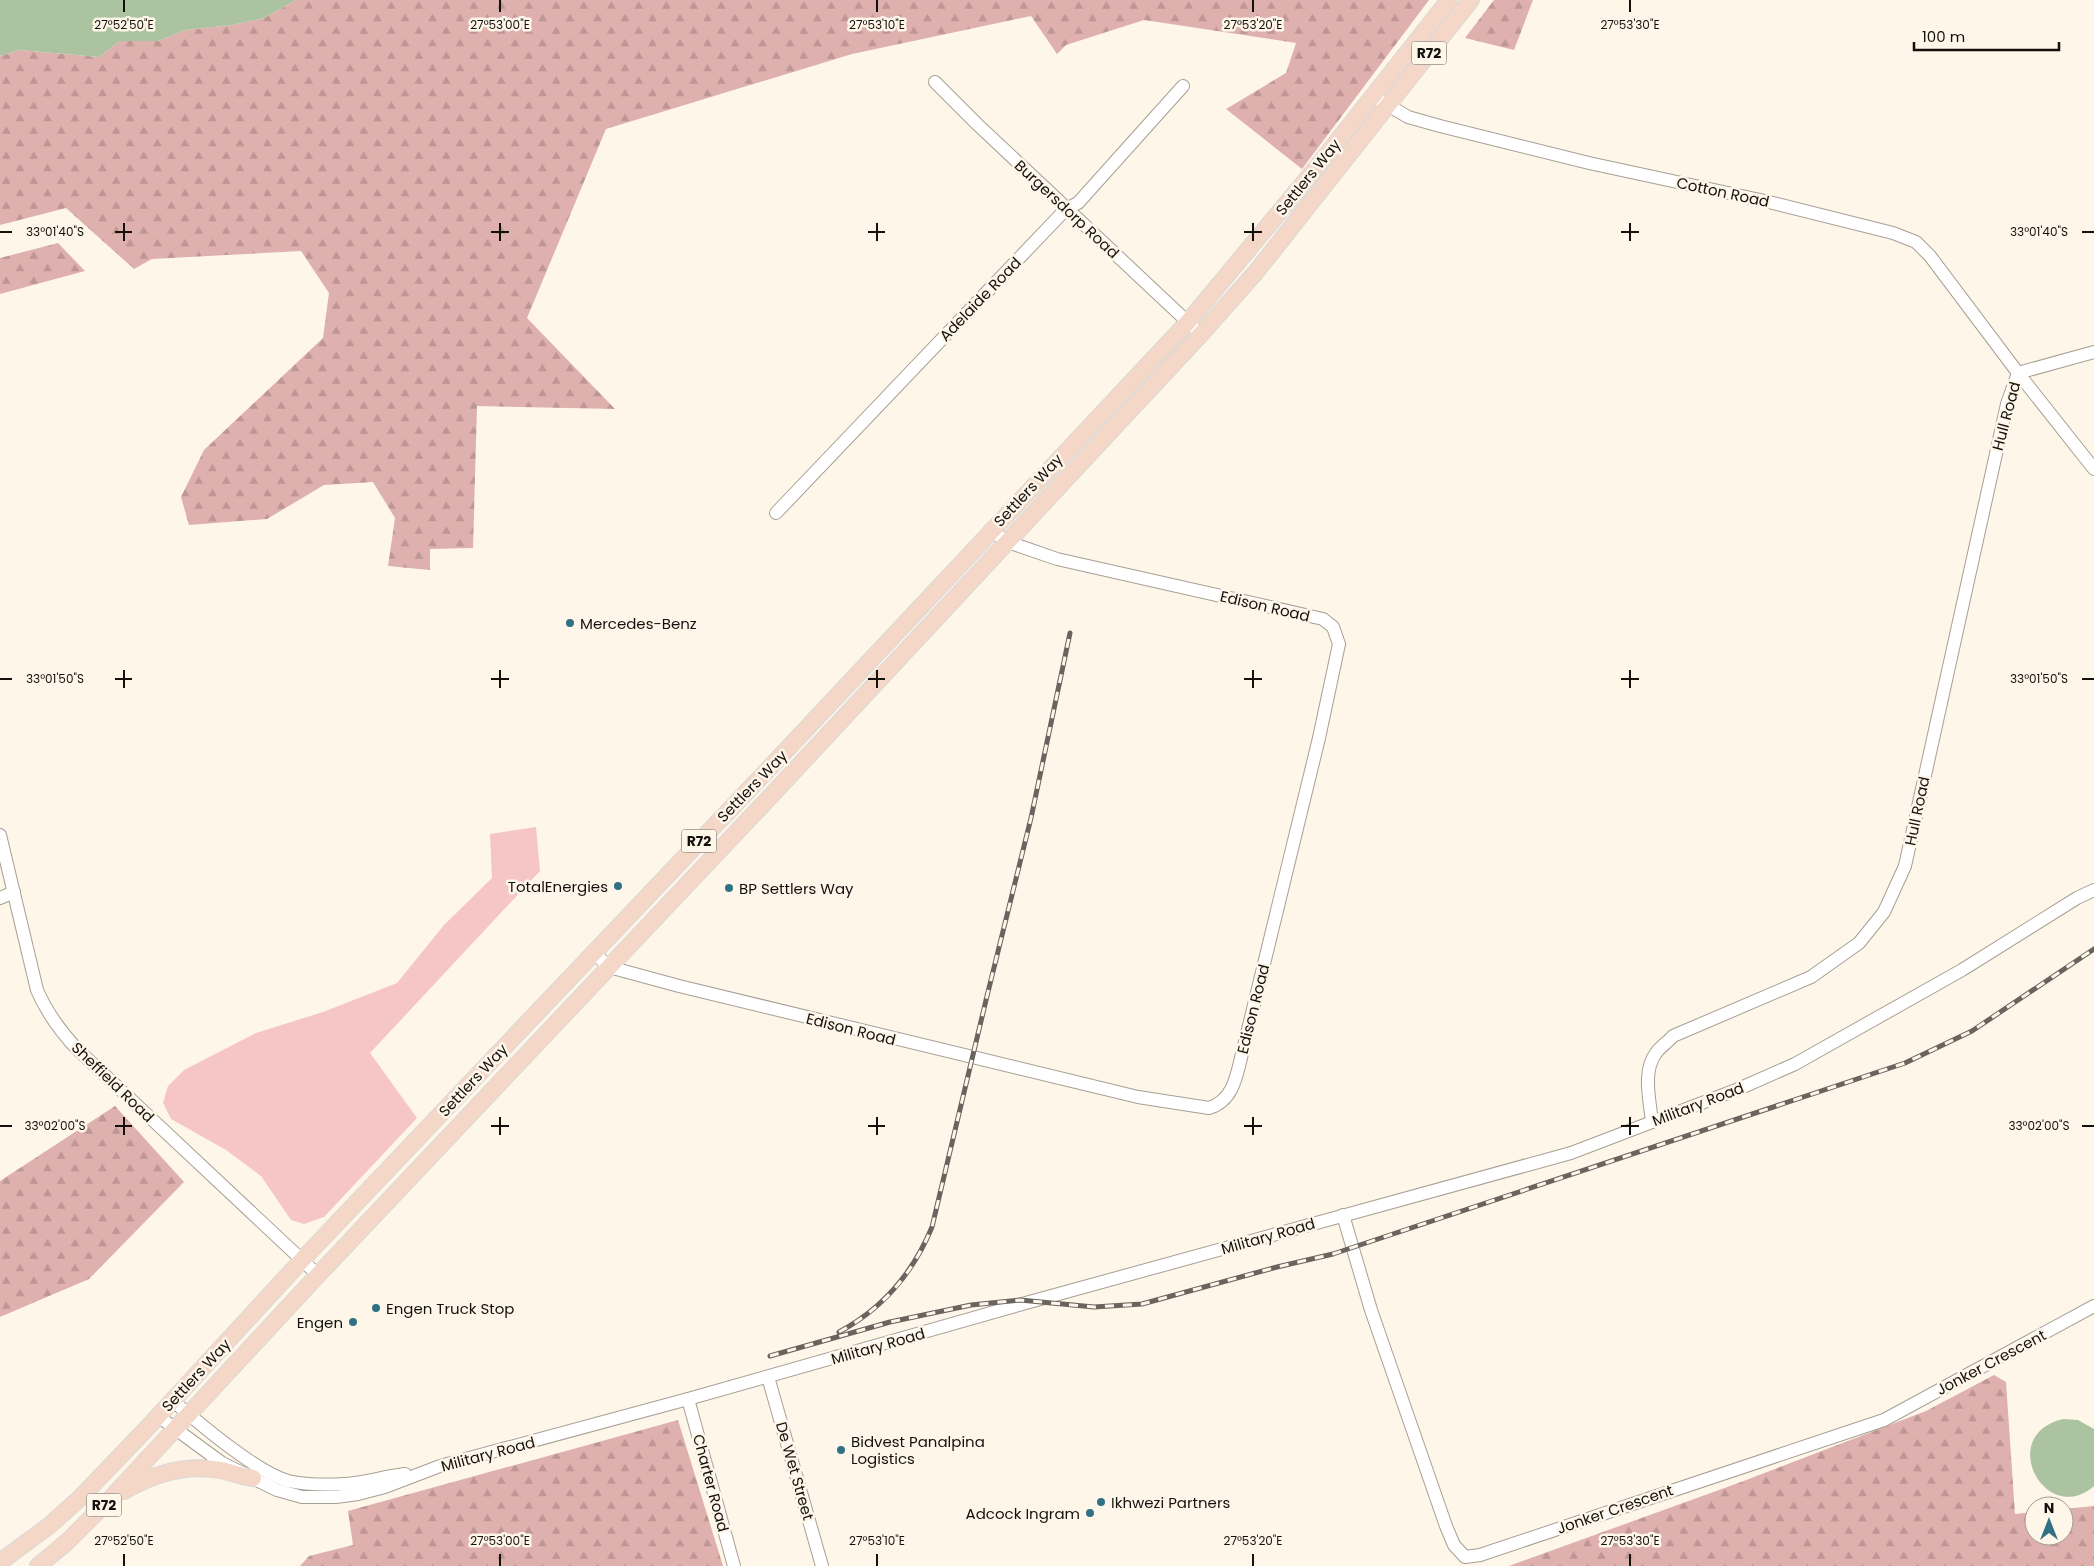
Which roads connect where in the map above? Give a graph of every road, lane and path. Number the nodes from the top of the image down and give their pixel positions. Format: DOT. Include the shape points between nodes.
graph roads {
  1 [pos="1449,0"];
  2 [pos="1471,0"];
  3 [pos="934,82"];
  4 [pos="1183,86"];
  5 [pos="1373,96"];
  6 [pos="1388,107"];
  7 [pos="1066,209"];
  8 [pos="1188,322"];
  9 [pos="1200,334"];
  10 [pos="2094,352"];
  11 [pos="2018,373"];
  12 [pos="2094,469"];
  13 [pos="776,513"];
  14 [pos="990,530"];
  15 [pos="1008,542"];
  16 [pos="0,835"];
  17 [pos="2094,881"];
  18 [pos="2094,890"];
  19 [pos="14,892"];
  20 [pos="0,898"];
  21 [pos="2077,898"];
  22 [pos="593,952"];
  23 [pos="610,967"];
  24 [pos="1652,1122"];
  25 [pos="1343,1215"];
  26 [pos="302,1260"];
  27 [pos="318,1275"];
  28 [pos="2094,1306"];
  29 [pos="768,1377"];
  30 [pos="688,1399"];
  31 [pos="173,1401"];
  32 [pos="188,1414"];
  33 [pos="158,1416"];
  34 [pos="175,1429"];
  35 [pos="418,1474"];
  36 [pos="253,1478"];
  37 [pos="111,1498"];
  38 [pos="0,1562"];
  39 [pos="38,1566"];
  40 [pos="734,1566"];
  41 [pos="822,1566"];
  1 -- 5 [label="main road, Settlers Way / R72"];
  2 -- 6 [label="main road, Settlers Way / R72"];
  3 -- 7 [label="street, Burgersdorp Road"];
  4 -- 7 [label="street, Adelaide Road" via="1078,203"];
  5 -- 6 [label="street, Cotton Road"];
  5 -- 8 [label="main road, Settlers Way / R72"];
  6 -- 9 [label="main road, Settlers Way / R72" via="1256,272"];
  6 -- 11 [label="street, Cotton Road" via="1408,117 1440,126 1589,163 1774,203 1893,233 1916,242"];
  7 -- 8 [label="street, Burgersdorp Road"];
  7 -- 13 [label="street, Adelaide Road"];
  8 -- 9 [label="street, Burgersdorp Road"];
  8 -- 14 [label="main road, Settlers Way / R72"];
  9 -- 15 [label="main road, Settlers Way / R72"];
  10 -- 11 [label="street"];
  11 -- 12 [label="street, Cotton Road"];
  11 -- 24 [label="street, Hull Road" via="2007,404 1905,866 1884,912 1859,943 1810,977 1673,1036 1656,1053 1649,1068"];
  14 -- 15 [label="street, Edison Road"];
  14 -- 22 [label="main road, Settlers Way / R72"];
  15 -- 23 [label="main road, Settlers Way / R72"];
  15 -- 23 [label="street, Edison Road" via="1057,559 1323,620 1335,631 1338,644 1319,738 1244,1046 1226,1100 1209,1108 1138,1098 718,997"];
  16 -- 19 [label="street, Sheffield Road"];
  17 -- 21 [label="street, Military Road"];
  18 -- 21 [label="street, Military Road"];
  19 -- 20 [label="street"];
  19 -- 26 [label="street, Sheffield Road" via="37,990 56,1026"];
  21 -- 24 [label="street, Military Road" via="1962,970 1795,1064"];
  22 -- 23 [label="street, Edison Road"];
  22 -- 26 [label="main road, Settlers Way / R72"];
  23 -- 27 [label="main road, Settlers Way / R72"];
  24 -- 25 [label="street, Military Road" via="1571,1153"];
  25 -- 28 [label="street, Jonker Crescent" via="1371,1310 1443,1518 1454,1545 1465,1557 1480,1555 1884,1420"];
  25 -- 29 [label="street, Military Road"];
  26 -- 27 [label="street, Sheffield Road"];
  26 -- 31 [label="main road, Settlers Way / R72"];
  27 -- 32 [label="main road, Settlers Way / R72"];
  29 -- 30 [label="street, Military Road"];
  29 -- 41 [label="street, De Wet Street"];
  30 -- 35 [label="street, Military Road"];
  30 -- 40 [label="street, Charter Road"];
  31 -- 32 [label="street, Military Road"];
  31 -- 33 [label="main road, Settlers Way / R72"];
  32 -- 34 [label="main road, Settlers Way / R72"];
  32 -- 35 [label="street, Military Road" via="251,1461 288,1480 348,1484"];
  33 -- 34 [label="street, Military Road"];
  33 -- 38 [label="main road, Settlers Way / R72" via="80,1498"];
  34 -- 36 [label="street, Military Road" via="222,1463"];
  34 -- 37 [label="main road, Settlers Way / R72"];
  35 -- 36 [label="street, Military Road" via="385,1487 336,1497 302,1496 277,1490"];
  36 -- 37 [label="main road" via="220,1470 175,1470 153,1476"];
  37 -- 39 [label="main road, Settlers Way / R72"];
}
